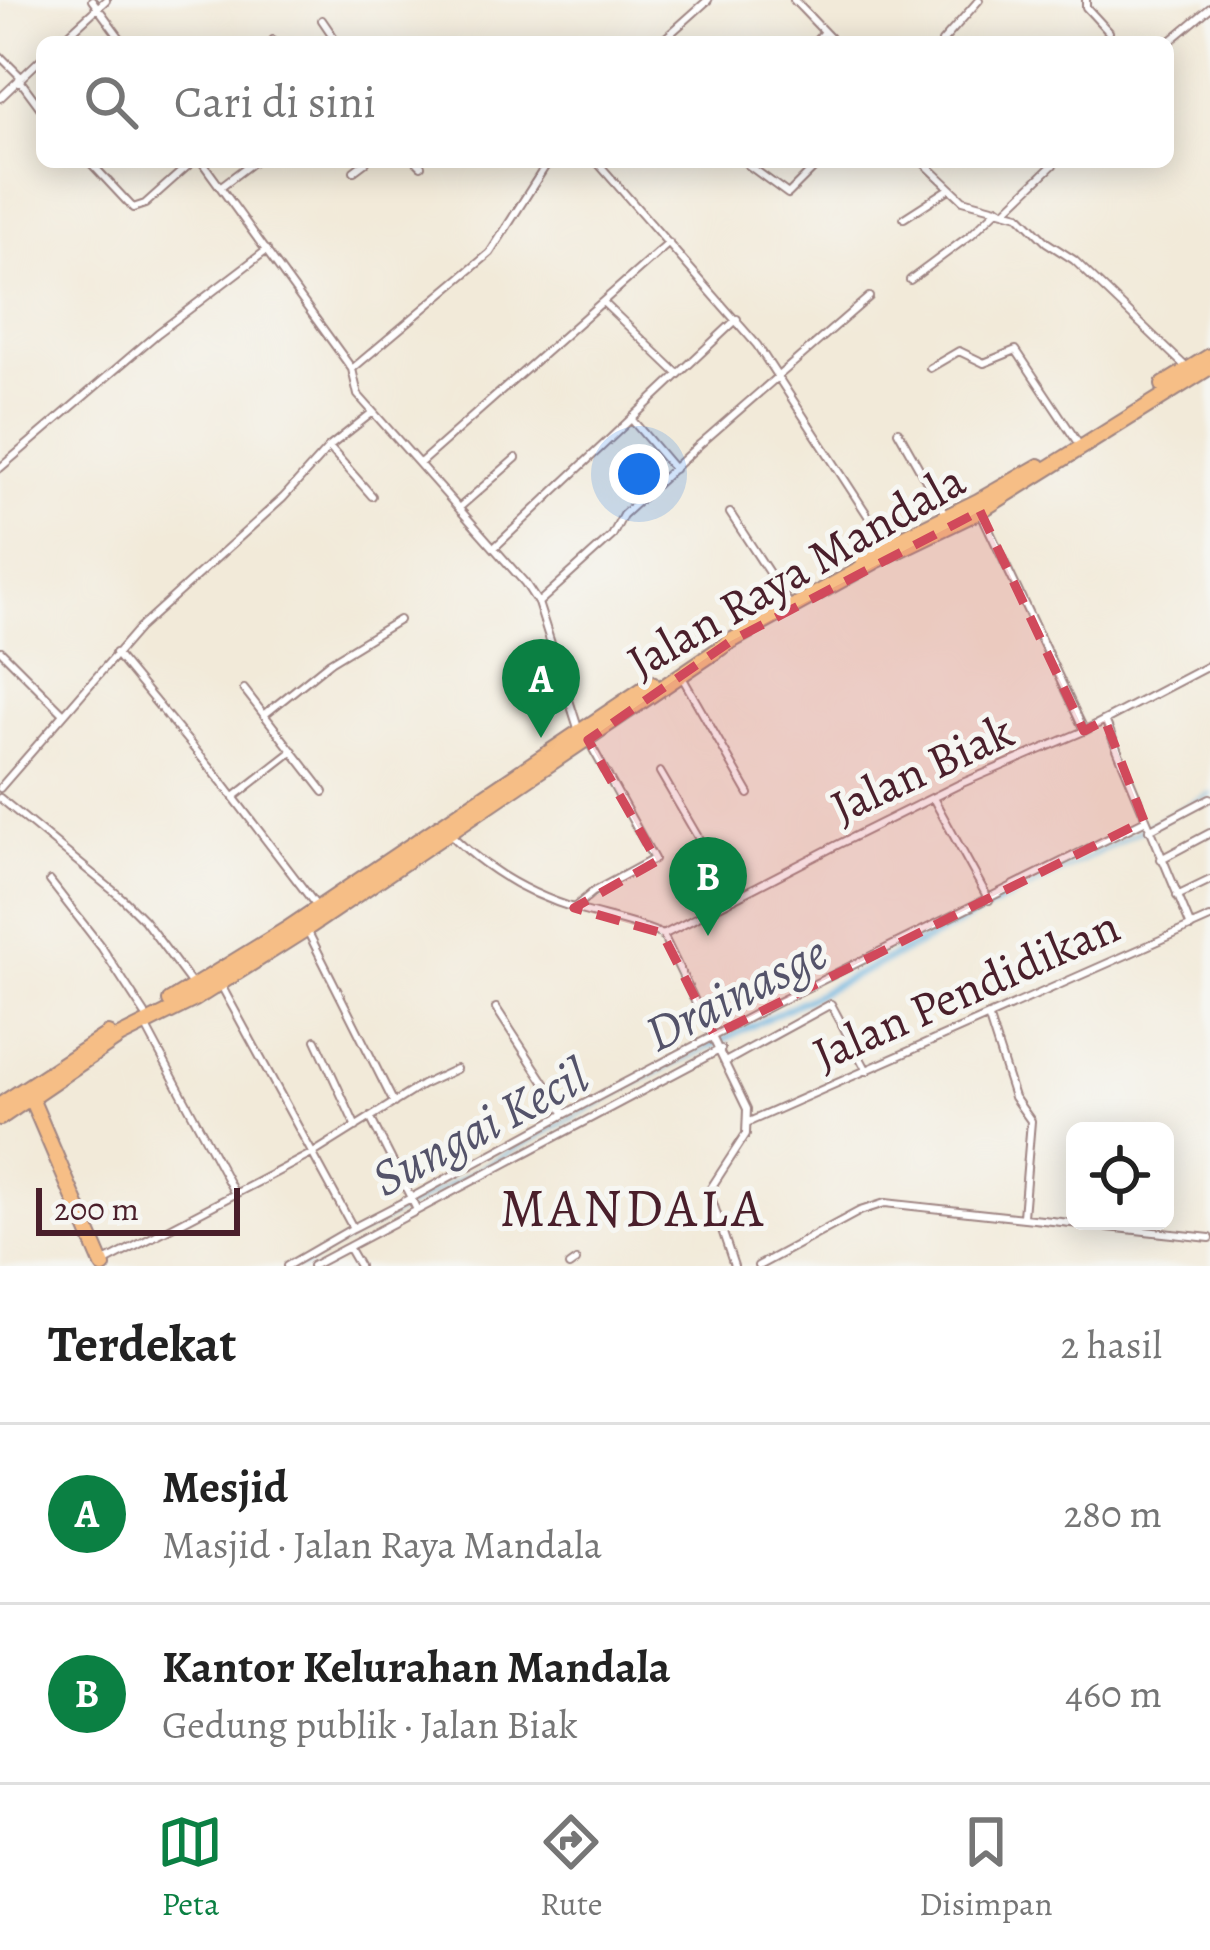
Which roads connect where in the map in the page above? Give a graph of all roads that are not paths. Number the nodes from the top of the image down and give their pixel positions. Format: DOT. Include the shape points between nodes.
graph roads {
  1 [pos="92,0"];
  2 [pos="106,0"];
  3 [pos="708,0"];
  4 [pos="794,0"];
  5 [pos="979,0"];
  6 [pos="1086,0"];
  7 [pos="98,8"];
  8 [pos="1210,8"];
  9 [pos="322,20"];
  10 [pos="823,33"];
  11 [pos="67,36"];
  12 [pos="119,36"];
  13 [pos="333,36"];
  14 [pos="668,36"];
  15 [pos="820,36"];
  16 [pos="827,36"];
  17 [pos="948,36"];
  18 [pos="1108,36"];
  19 [pos="1174,38"];
  20 [pos="0,56"];
  21 [pos="36,62"];
  22 [pos="17,75"];
  23 [pos="0,98"];
  24 [pos="36,102"];
  25 [pos="96,168"];
  26 [pos="185,168"];
  27 [pos="206,168"];
  28 [pos="245,168"];
  29 [pos="357,168"];
  30 [pos="544,168"];
  31 [pos="602,168"];
  32 [pos="753,168"];
  33 [pos="814,168"];
  34 [pos="928,168"];
  35 [pos="1041,168"];
  36 [pos="1048,168"];
  37 [pos="353,171"];
  38 [pos="1043,172"];
  39 [pos="220,187"];
  40 [pos="949,189"];
  41 [pos="1003,208"];
  42 [pos="904,218"];
  43 [pos="670,243"];
  44 [pos="267,250"];
  45 [pos="910,280"];
  46 [pos="869,297"];
  47 [pos="604,303"];
  48 [pos="737,319"];
  49 [pos="1210,356"];
  50 [pos="930,368"];
  51 [pos="1187,368"];
  52 [pos="1210,368"];
  53 [pos="352,369"];
  54 [pos="678,374"];
  55 [pos="777,374"];
  56 [pos="373,412"];
  57 [pos="632,420"];
  58 [pos="1113,424"];
  59 [pos="898,431"];
  60 [pos="1078,443"];
  61 [pos="329,447"];
  62 [pos="515,458"];
  63 [pos="420,463"];
  64 [pos="0,468"];
  65 [pos="674,469"];
  66 [pos="372,496"];
  67 [pos="460,507"];
  68 [pos="980,512"];
  69 [pos="730,513"];
  70 [pos="947,517"];
  71 [pos="886,544"];
  72 [pos="495,547"];
  73 [pos="538,603"];
  74 [pos="789,604"];
  75 [pos="399,620"];
  76 [pos="1,651"];
  77 [pos="115,653"];
  78 [pos="1210,665"];
  79 [pos="681,674"];
  80 [pos="244,688"];
  81 [pos="64,714"];
  82 [pos="264,715"];
  83 [pos="1105,720"];
  84 [pos="1084,731"];
  85 [pos="584,737"];
  86 [pos="293,751"];
  87 [pos="660,772"];
  88 [pos="0,788"];
  89 [pos="324,792"];
  90 [pos="749,794"];
  91 [pos="234,797"];
  92 [pos="0,798"];
  93 [pos="933,798"];
  94 [pos="1210,799"];
  95 [pos="1146,826"];
  96 [pos="449,833"];
  97 [pos="1209,835"];
  98 [pos="1161,860"];
  99 [pos="1210,880"];
  100 [pos="50,881"];
  101 [pos="1177,896"];
  102 [pos="734,899"];
  103 [pos="989,900"];
  104 [pos="318,908"];
  105 [pos="574,908"];
  106 [pos="1210,919"];
  107 [pos="1191,927"];
  108 [pos="306,929"];
  109 [pos="290,933"];
  110 [pos="663,935"];
  111 [pos="220,984"];
  112 [pos="194,988"];
  113 [pos="496,1008"];
  114 [pos="988,1016"];
  115 [pos="145,1019"];
  116 [pos="316,1040"];
  117 [pos="717,1042"];
  118 [pos="727,1061"];
  119 [pos="456,1069"];
  120 [pos="867,1071"];
  121 [pos="28,1092"];
  122 [pos="394,1103"];
  123 [pos="0,1105"];
  124 [pos="565,1114"];
  125 [pos="0,1118"];
  126 [pos="370,1119"];
  127 [pos="749,1123"];
  128 [pos="356,1127"];
  129 [pos="315,1152"];
  130 [pos="235,1194"];
  131 [pos="414,1204"];
  132 [pos="1023,1216"];
  133 [pos="353,1228"];
  134 [pos="1210,1238"];
  135 [pos="348,1247"];
  136 [pos="102,1265"];
  137 [pos="287,1266"];
  138 [pos="312,1266"];
  139 [pos="359,1266"];
  140 [pos="734,1266"];
  141 [pos="758,1266"];
  1 -- 7 [label="street"];
  2 -- 7 [label="street"];
  3 -- 14 [label="street"];
  4 -- 10 [label="street"];
  5 -- 17 [label="street"];
  6 -- 18 [label="street"];
  7 -- 11 [label="street"];
  7 -- 12 [label="street"];
  8 -- 19 [label="street"];
  9 -- 13 [label="street"];
  10 -- 15 [label="street"];
  10 -- 16 [label="street"];
  20 -- 22 [label="street"];
  21 -- 22 [label="street"];
  22 -- 23 [label="street"];
  22 -- 24 [label="street"];
  25 -- 26 [label="street" via="133,208"];
  27 -- 39 [label="street"];
  28 -- 39 [label="street"];
  29 -- 37 [label="street"];
  30 -- 53 [label="street" via="490,253"];
  31 -- 43 [label="street"];
  32 -- 33 [label="street" via="790,194"];
  34 -- 40 [label="street"];
  35 -- 38 [label="street"];
  36 -- 38 [label="street"];
  38 -- 41 [label="street"];
  39 -- 44 [label="street"];
  40 -- 41 [label="street"];
  40 -- 42 [label="street"];
  41 -- 45 [label="street"];
  41 -- 51 [label="street" via="1074,260"];
  43 -- 47 [label="street"];
  43 -- 48 [label="street"];
  44 -- 53 [label="street"];
  44 -- 64 [label="street"];
  46 -- 55 [label="street"];
  47 -- 54 [label="street"];
  47 -- 63 [label="street"];
  48 -- 54 [label="street"];
  48 -- 55 [label="street"];
  49 -- 51 [label="highway, Jalan Raya Mandala"];
  50 -- 60 [label="street" via="959,351 984,363 1016,350"];
  51 -- 58 [label="highway, Jalan Raya Mandala"];
  52 -- 58 [label="highway, Jalan Raya Mandala"];
  53 -- 56 [label="street" via="355,390"];
  54 -- 57 [label="street"];
  55 -- 65 [label="street"];
  55 -- 71 [label="street"];
  56 -- 61 [label="street"];
  56 -- 63 [label="street"];
  57 -- 65 [label="street"];
  57 -- 72 [label="street"];
  58 -- 60 [label="highway, Jalan Raya Mandala"];
  58 -- 68 [label="highway, Jalan Raya Mandala"];
  59 -- 70 [label="street"];
  60 -- 70 [label="highway, Jalan Raya Mandala"];
  61 -- 66 [label="street"];
  61 -- 77 [label="street"];
  62 -- 67 [label="street"];
  63 -- 67 [label="street"];
  65 -- 73 [label="street"];
  67 -- 72 [label="street"];
  68 -- 74 [label="highway, Jalan Raya Mandala"];
  68 -- 84 [label="street"];
  69 -- 74 [label="street"];
  70 -- 71 [label="highway, Jalan Raya Mandala"];
  71 -- 74 [label="highway, Jalan Raya Mandala"];
  72 -- 73 [label="street"];
  73 -- 85 [label="street"];
  74 -- 79 [label="highway, Jalan Raya Mandala"];
  74 -- 85 [label="highway, Jalan Raya Mandala" via="689,657"];
  75 -- 82 [label="street"];
  76 -- 81 [label="street"];
  77 -- 81 [label="street"];
  77 -- 91 [label="street"];
  78 -- 83 [label="street, Jalan Biak"];
  79 -- 85 [label="highway, Jalan Raya Mandala"];
  79 -- 90 [label="street"];
  80 -- 82 [label="street"];
  81 -- 88 [label="street"];
  82 -- 86 [label="street"];
  83 -- 84 [label="street, Jalan Biak"];
  83 -- 95 [label="street"];
  84 -- 93 [label="street, Jalan Biak"];
  85 -- 96 [label="highway, Jalan Raya Mandala"];
  85 -- 104 [label="highway, Jalan Raya Mandala"];
  85 -- 105 [label="street" via="654,860"];
  86 -- 89 [label="street"];
  86 -- 91 [label="street"];
  87 -- 102 [label="street"];
  91 -- 104 [label="street"];
  92 -- 112 [label="street" via="122,898"];
  93 -- 102 [label="street, Jalan Biak"];
  93 -- 103 [label="street"];
  94 -- 95 [label="street"];
  95 -- 98 [label="street"];
  95 -- 103 [label="street"];
  96 -- 105 [label="street" via="495,873"];
  96 -- 108 [label="highway, Jalan Raya Mandala"];
  97 -- 98 [label="street"];
  98 -- 101 [label="street"];
  99 -- 101 [label="street"];
  100 -- 115 [label="street"];
  101 -- 107 [label="street"];
  102 -- 110 [label="street, Jalan Biak"];
  103 -- 117 [label="street"];
  104 -- 109 [label="highway, Jalan Raya Mandala"];
  105 -- 110 [label="street"];
  106 -- 107 [label="street, Jalan Pendidikan"];
  107 -- 114 [label="street, Jalan Pendidikan"];
  108 -- 109 [label="highway, Jalan Raya Mandala"];
  108 -- 122 [label="street"];
  109 -- 111 [label="highway, Jalan Raya Mandala"];
  109 -- 112 [label="highway, Jalan Raya Mandala"];
  110 -- 117 [label="street"];
  111 -- 115 [label="highway, Jalan Raya Mandala"];
  111 -- 129 [label="street"];
  112 -- 115 [label="highway, Jalan Raya Mandala"];
  113 -- 124 [label="street"];
  114 -- 120 [label="street, Jalan Pendidikan"];
  114 -- 132 [label="street" via="1014,1097 1031,1121"];
  115 -- 121 [label="highway, Jalan Raya Mandala"];
  115 -- 130 [label="street"];
  116 -- 128 [label="street"];
  117 -- 118 [label="street"];
  117 -- 124 [label="street"];
  117 -- 131 [label="street"];
  118 -- 120 [label="street" via="830,1004"];
  118 -- 127 [label="street"];
  119 -- 122 [label="street"];
  120 -- 127 [label="street, Jalan Pendidikan"];
  121 -- 123 [label="highway, Jalan Raya Mandala"];
  121 -- 125 [label="highway, Jalan Raya Mandala"];
  121 -- 136 [label="highway"];
  122 -- 126 [label="street"];
  124 -- 131 [label="street"];
  126 -- 128 [label="street"];
  126 -- 131 [label="street"];
  127 -- 140 [label="street" via="709,1191"];
  128 -- 129 [label="street"];
  129 -- 130 [label="street"];
  129 -- 133 [label="street"];
  130 -- 136 [label="street"];
  131 -- 133 [label="street"];
  131 -- 135 [label="street"];
  132 -- 134 [label="street"];
  132 -- 141 [label="street" via="880,1203"];
  133 -- 137 [label="street"];
  135 -- 138 [label="street"];
  135 -- 139 [label="street"];
}
